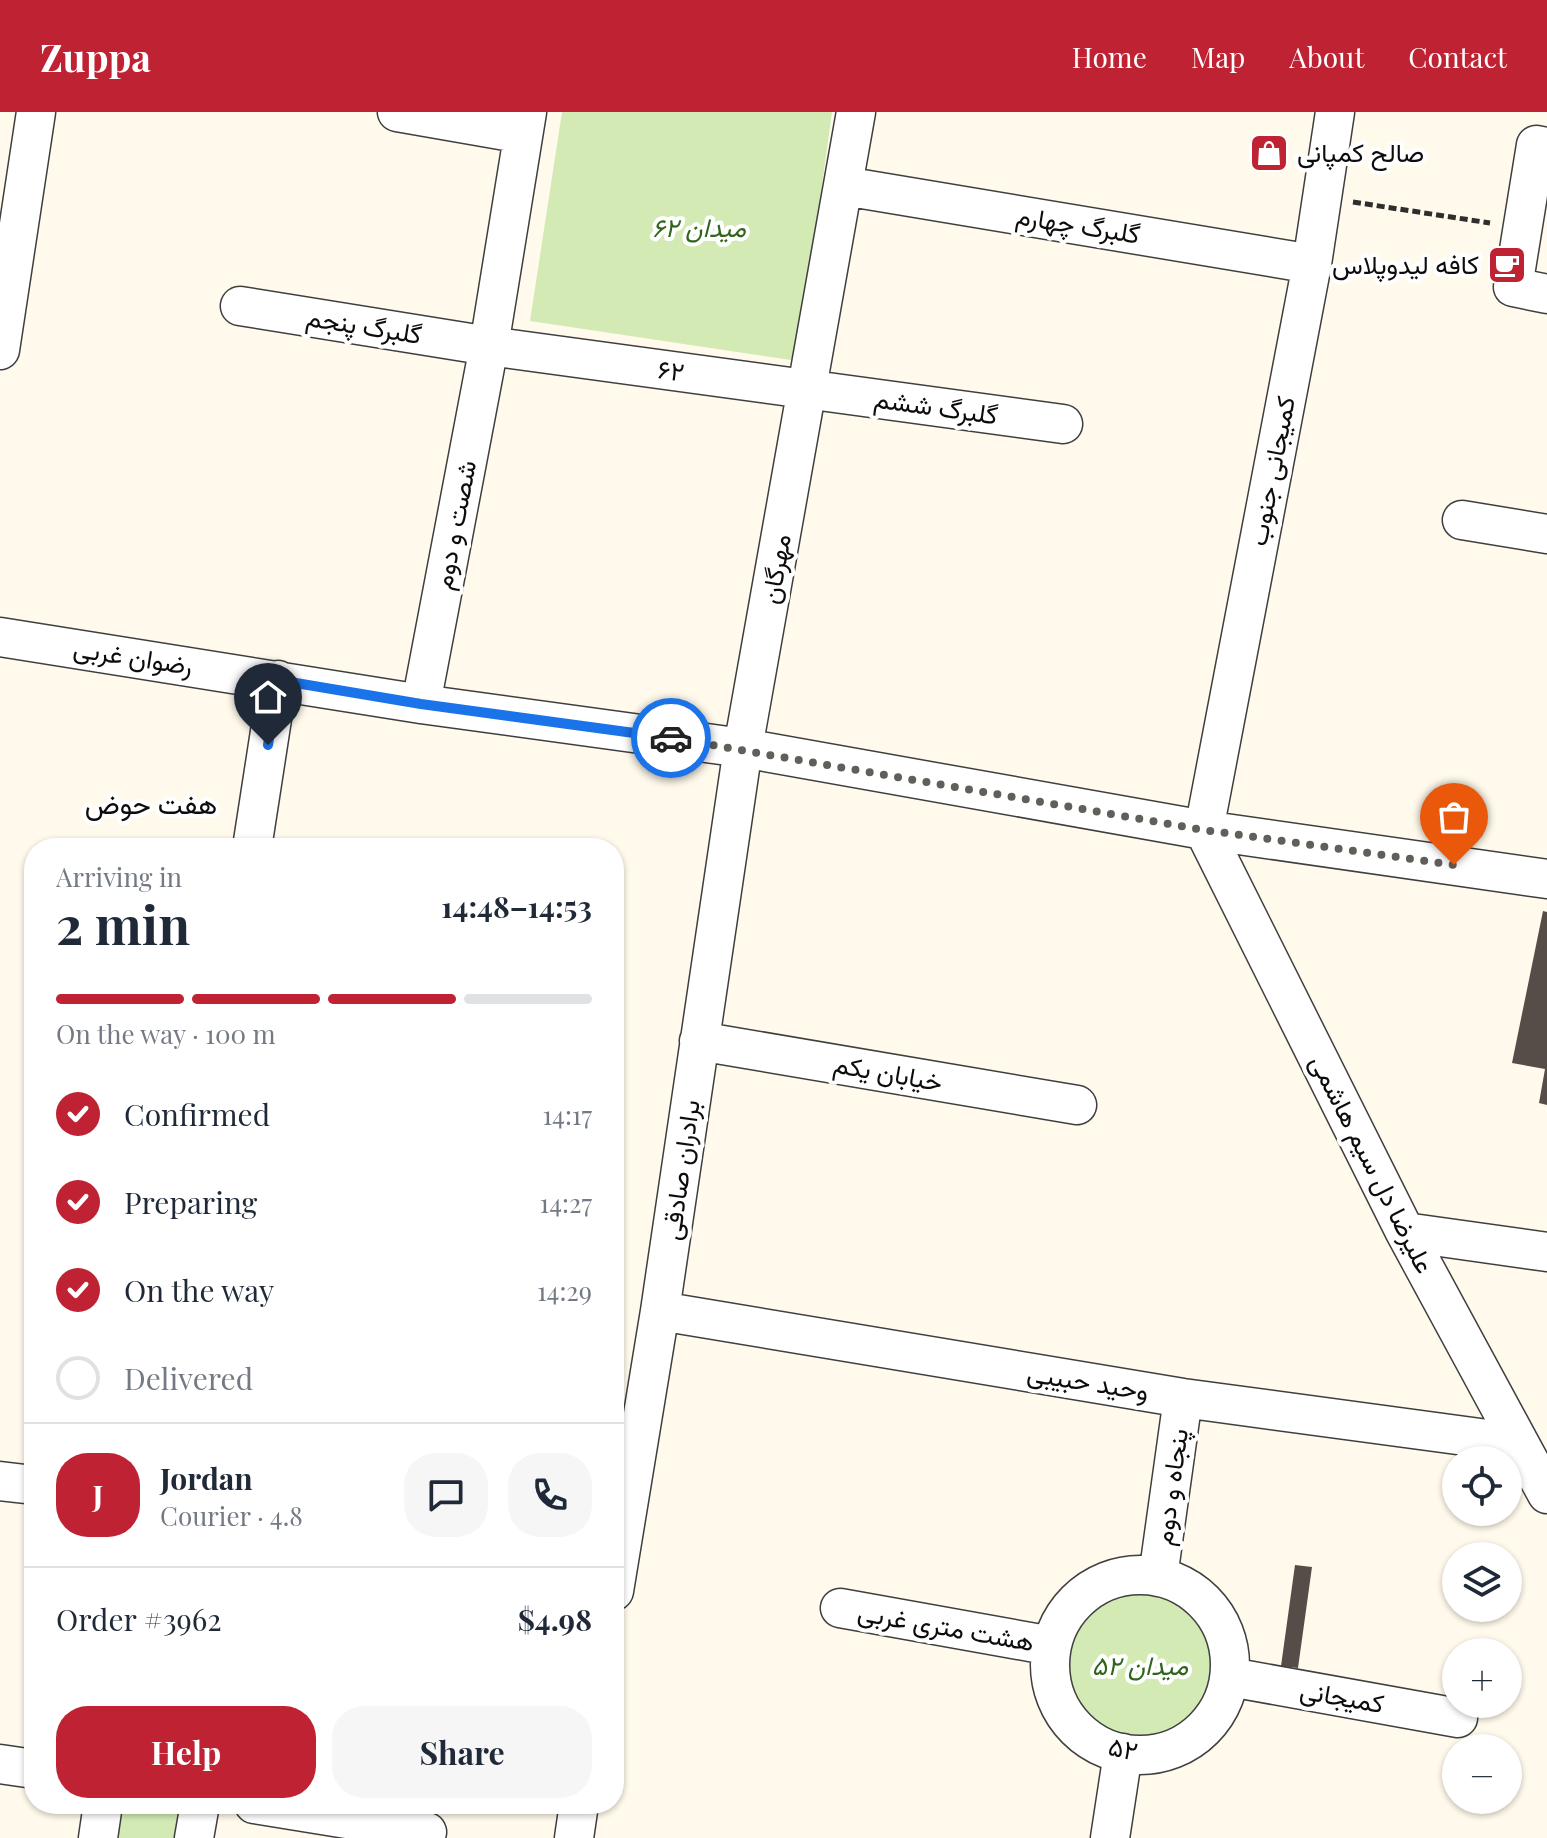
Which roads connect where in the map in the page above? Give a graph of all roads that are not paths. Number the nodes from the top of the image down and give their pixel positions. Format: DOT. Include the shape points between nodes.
graph roads {
  1 [pos="36,112"];
  2 [pos="397,112"];
  3 [pos="856,112"];
  4 [pos="1335,112"];
  5 [pos="525,123"];
  6 [pos="1547,147"];
  7 [pos="844,186"];
  8 [pos="1312,264"];
  9 [pos="1547,294"];
  10 [pos="240,306"];
  11 [pos="489,346"];
  12 [pos="0,350"];
  13 [pos="809,389"];
  14 [pos="1063,424"];
  15 [pos="1462,520"];
  16 [pos="1547,534"];
  17 [pos="0,637"];
  18 [pos="278,680"];
  19 [pos="421,704"];
  20 [pos="743,748"];
  21 [pos="1204,830"];
  22 [pos="254,838"];
  23 [pos="1547,879"];
  24 [pos="699,1041"];
  25 [pos="1077,1105"];
  26 [pos="1405,1232"];
  27 [pos="1547,1252"];
  28 [pos="660,1311"];
  29 [pos="1183,1398"];
  30 [pos="1517,1443"];
  31 [pos="0,1481"];
  32 [pos="24,1484"];
  33 [pos="1547,1494"];
  34 [pos="624,1523"];
  35 [pos="1158,1577"];
  36 [pos="840,1608"];
  37 [pos="1052,1646"];
  38 [pos="1230,1673"];
  39 [pos="1442,1715"];
  40 [pos="1123,1753"];
  41 [pos="0,1764"];
  42 [pos="24,1768"];
  43 [pos="102,1814"];
  44 [pos="198,1814"];
  45 [pos="316,1814"];
  46 [pos="578,1814"];
  47 [pos="427,1832"];
  48 [pos="98,1838"];
  49 [pos="194,1838"];
  50 [pos="574,1838"];
  51 [pos="1110,1838"];
  1 -- 12 [label="street"];
  2 -- 5 [label="street"];
  3 -- 7 [label="street"];
  4 -- 8 [label="street, کمیجانی جنوب"];
  5 -- 11 [label="street"];
  6 -- 9 [label="street" via="1536,145 1513,287"];
  7 -- 8 [label="street, گلبرگ چهارم"];
  7 -- 13 [label="street"];
  8 -- 21 [label="street, کمیجانی جنوب"];
  10 -- 11 [label="street, گلبرگ پنجم"];
  11 -- 13 [label="street, ۶۲"];
  11 -- 19 [label="street, شصت و دوم"];
  13 -- 14 [label="street, گلبرگ ششم"];
  13 -- 20 [label="street, مهرگان"];
  15 -- 16 [label="street"];
  17 -- 18 [label="street, رضوان غربی"];
  18 -- 19 [label="street, رضوان غربی"];
  18 -- 22 [label="street"];
  19 -- 20 [label="street, رضوان غربی"];
  20 -- 21 [label="street, رضوان غربی"];
  20 -- 24 [label="street, برادران صادقی"];
  21 -- 23 [label="street, رضوان غربی"];
  21 -- 26 [label="street, علیرضا دل سیم هاشمی"];
  24 -- 25 [label="street, خیابان یکم"];
  24 -- 28 [label="street, برادران صادقی"];
  26 -- 27 [label="street"];
  26 -- 30 [label="street, علیرضا دل سیم هاشمی"];
  28 -- 29 [label="street, وحید حبیبی"];
  28 -- 34 [label="street, برادران صادقی"];
  29 -- 30 [label="street, وحید حبیبی"];
  29 -- 35 [label="street, پنجاه و دوم"];
  30 -- 33 [label="street, علیرضا دل سیم هاشمی"];
  31 -- 32 [label="street"];
  35 -- 37 [label="street, ۵۲" via="1109,1580 1083,1595 1063,1618"];
  35 -- 38 [label="street, ۵۲" via="1184,1586 1206,1603 1229,1647"];
  36 -- 37 [label="street, هشت متری غربی"];
  37 -- 40 [label="street, ۵۲" via="1054,1693 1064,1714 1099,1745"];
  38 -- 39 [label="street, کمیجانی"];
  38 -- 40 [label="street, ۵۲" via="1214,1717 1197,1735 1150,1754"];
  40 -- 51 [label="street"];
  41 -- 42 [label="street"];
  43 -- 48 [label="street"];
  44 -- 49 [label="street"];
  45 -- 47 [label="street"];
  46 -- 50 [label="street"];
}
